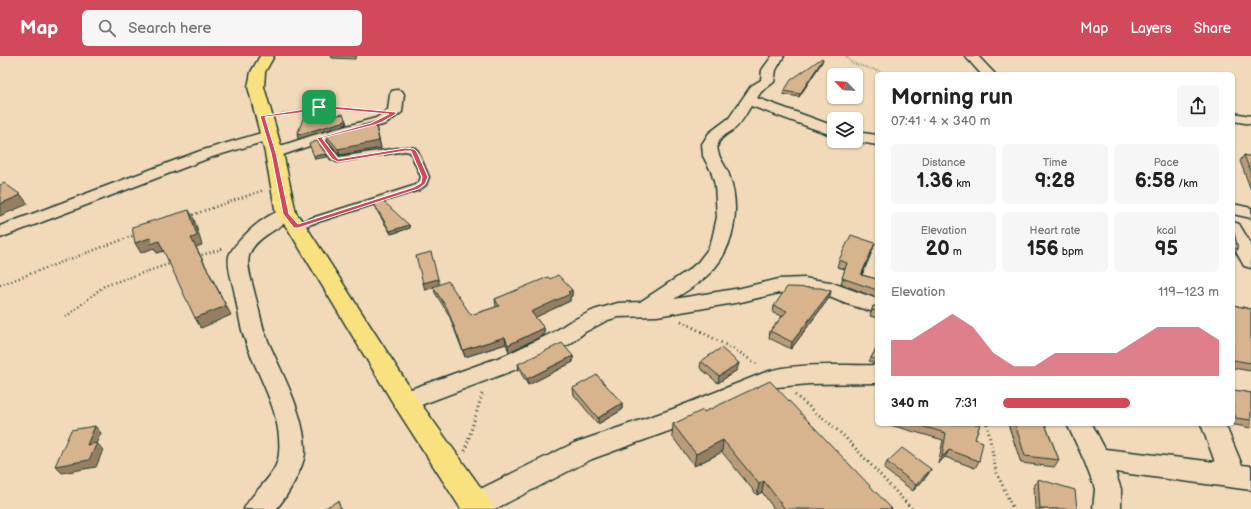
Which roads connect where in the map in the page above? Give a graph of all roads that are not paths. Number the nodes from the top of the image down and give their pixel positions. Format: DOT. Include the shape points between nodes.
graph roads {
  1 [pos="267,56"];
  2 [pos="778,56"];
  3 [pos="971,56"];
  4 [pos="986,72"];
  5 [pos="397,94"];
  6 [pos="748,100"];
  7 [pos="1235,117"];
  8 [pos="1251,120"];
  9 [pos="827,128"];
  10 [pos="268,135"];
  11 [pos="319,138"];
  12 [pos="863,138"];
  13 [pos="875,140"];
  14 [pos="1235,209"];
  15 [pos="1251,213"];
  16 [pos="291,220"];
  17 [pos="0,232"];
  18 [pos="1235,232"];
  19 [pos="1251,262"];
  20 [pos="875,305"];
  21 [pos="651,309"];
  22 [pos="875,374"];
  23 [pos="405,400"];
  24 [pos="1079,426"];
  25 [pos="1214,426"];
  26 [pos="1097,459"];
  27 [pos="1242,477"];
  28 [pos="477,507"];
  29 [pos="258,509"];
  30 [pos="1107,509"];
  1 -- 10 [label="main road" via="258,72 256,87"];
  2 -- 6 [label="street" via="769,70 767,81 758,87"];
  3 -- 4 [label="street"];
  5 -- 11 [label="street" via="394,113 376,123"];
  6 -- 9 [label="street"];
  6 -- 21 [label="street" via="734,121 716,134 710,144 725,191 724,230 718,248 697,274 657,299"];
  7 -- 8 [label="street"];
  10 -- 11 [label="street"];
  10 -- 16 [label="main road" via="279,184"];
  10 -- 17 [label="street" via="206,154"];
  11 -- 16 [label="lane" via="338,160 412,150 425,177 423,183 416,188"];
  12 -- 13 [label="street"];
  14 -- 15 [label="street"];
  16 -- 23 [label="main road"];
  16 -- 29 [label="street" via="264,228 247,243 239,256 238,268 254,334 285,410 292,454 274,493"];
  18 -- 19 [label="street"];
  20 -- 21 [label="street" via="823,287 804,285 779,286"];
  21 -- 23 [label="street" via="618,310 600,315 536,351 484,373"];
  22 -- 28 [label="street" via="774,378 682,416 583,451"];
  23 -- 28 [label="main road"];
  24 -- 26 [label="street"];
  25 -- 27 [label="street"];
  26 -- 27 [label="street"];
  26 -- 30 [label="street" via="1108,489"];
}
